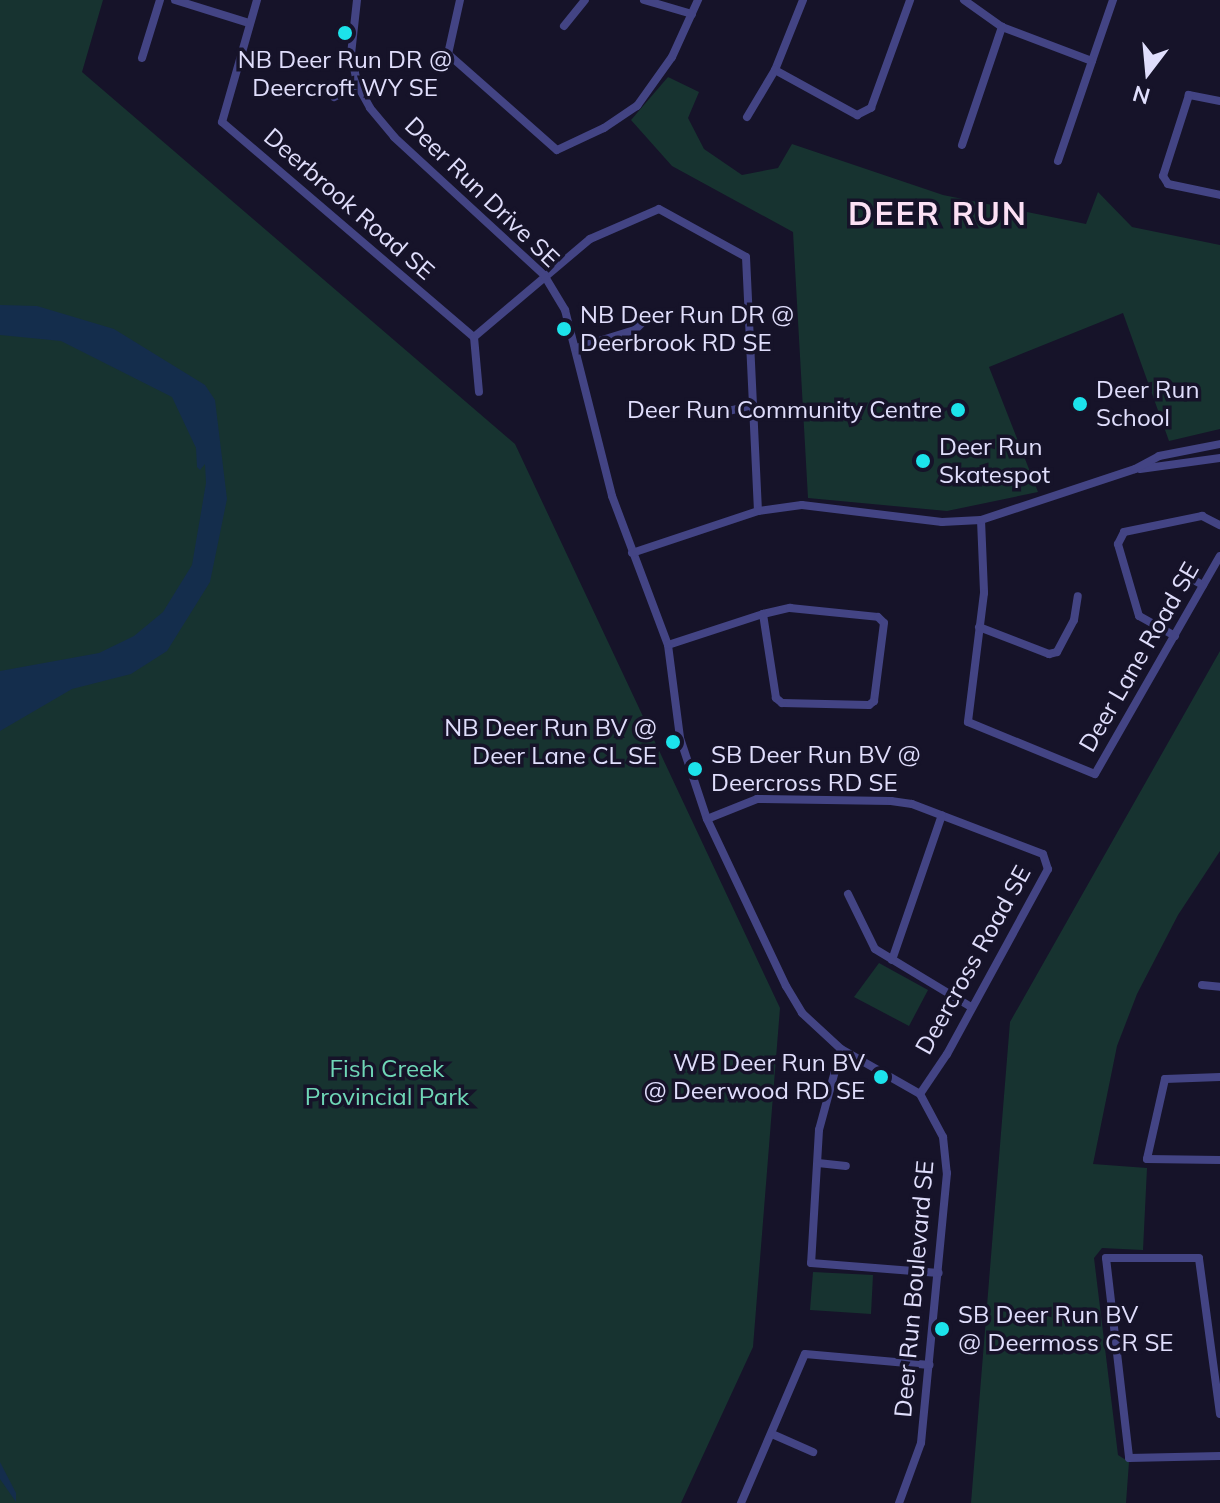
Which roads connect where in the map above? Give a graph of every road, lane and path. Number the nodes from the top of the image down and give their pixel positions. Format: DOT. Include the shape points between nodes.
graph roads {
  1 [pos="160,0"];
  2 [pos="175,0"];
  3 [pos="257,0"];
  4 [pos="357,0"];
  5 [pos="460,0"];
  6 [pos="585,0"];
  7 [pos="644,0"];
  8 [pos="698,0"];
  9 [pos="803,0"];
  10 [pos="910,0"];
  11 [pos="964,0"];
  12 [pos="1113,0"];
  13 [pos="692,14"];
  14 [pos="249,23"];
  15 [pos="564,26"];
  16 [pos="1002,27"];
  17 [pos="142,58"];
  18 [pos="1092,61"];
  19 [pos="775,70"];
  20 [pos="358,86"];
  21 [pos="334,97"];
  22 [pos="1220,101"];
  23 [pos="747,117"];
  24 [pos="962,145"];
  25 [pos="1058,161"];
  26 [pos="1220,195"];
  27 [pos="544,275"];
  28 [pos="650,315"];
  29 [pos="474,337"];
  30 [pos="576,348"];
  31 [pos="479,392"];
  32 [pos="753,405"];
  33 [pos="704,417"];
  34 [pos="1220,444"];
  35 [pos="1220,458"];
  36 [pos="1135,469"];
  37 [pos="758,511"];
  38 [pos="981,520"];
  39 [pos="1220,525"];
  40 [pos="632,553"];
  41 [pos="1220,556"];
  42 [pos="1183,574"];
  43 [pos="1203,585"];
  44 [pos="1078,596"];
  45 [pos="763,614"];
  46 [pos="979,627"];
  47 [pos="1175,636"];
  48 [pos="668,645"];
  49 [pos="942,815"];
  50 [pos="707,819"];
  51 [pos="848,894"];
  52 [pos="892,960"];
  53 [pos="1202,985"];
  54 [pos="1220,987"];
  55 [pos="971,1007"];
  56 [pos="841,1049"];
  57 [pos="1220,1077"];
  58 [pos="920,1094"];
  59 [pos="1220,1160"];
  60 [pos="818,1163"];
  61 [pos="846,1166"];
  62 [pos="939,1273"];
  63 [pos="930,1365"];
  64 [pos="1220,1414"];
  65 [pos="772,1434"];
  66 [pos="813,1452"];
  67 [pos="1220,1456"];
  68 [pos="741,1503"];
  69 [pos="899,1503"];
  1 -- 17 [label="street"];
  2 -- 14 [label="street"];
  3 -- 14 [label="street, Deerbrook Road SE"];
  4 -- 20 [label="street, Deer Run Drive SE" via="351,54"];
  5 -- 13 [label="street" via="448,54 557,150 637,106 672,57"];
  6 -- 15 [label="street"];
  7 -- 13 [label="street"];
  8 -- 13 [label="street"];
  9 -- 19 [label="street"];
  10 -- 19 [label="street" via="871,108 857,115"];
  11 -- 16 [label="street"];
  12 -- 18 [label="street"];
  14 -- 29 [label="street, Deerbrook Road SE" via="222,122"];
  16 -- 18 [label="street"];
  16 -- 24 [label="street"];
  18 -- 25 [label="street"];
  19 -- 23 [label="street"];
  20 -- 21 [label="street"];
  20 -- 27 [label="street, Deer Run Drive SE" via="394,137"];
  22 -- 26 [label="street" via="1189,95 1163,176 1168,184"];
  27 -- 29 [label="street"];
  27 -- 30 [label="street, Deer Run Drive SE" via="565,310"];
  27 -- 32 [label="street" via="590,239 659,209 746,257"];
  28 -- 30 [label="street" via="635,330"];
  29 -- 31 [label="street"];
  30 -- 40 [label="street, Deer Run Drive SE" via="612,496"];
  32 -- 33 [label="street"];
  32 -- 37 [label="street"];
  34 -- 36 [label="street" via="1159,456"];
  35 -- 36 [label="street"];
  36 -- 38 [label="street"];
  37 -- 38 [label="street" via="802,505 942,522"];
  37 -- 40 [label="street"];
  38 -- 46 [label="street, Deer Lane Road SE" via="985,564"];
  39 -- 47 [label="street" via="1202,516 1124,532 1118,544 1139,616"];
  40 -- 48 [label="street"];
  41 -- 43 [label="street, Deer Lane Road SE"];
  42 -- 43 [label="street"];
  43 -- 47 [label="street, Deer Lane Road SE"];
  44 -- 46 [label="street" via="1074,620 1057,652 1049,654"];
  45 -- 45 [label="street" via="790,608 878,617 884,623 874,701 782,703 776,698"];
  45 -- 48 [label="street"];
  46 -- 47 [label="street, Deer Lane Road SE" via="968,722 1095,774"];
  48 -- 50 [label="street" via="680,738"];
  49 -- 50 [label="street, Deercross Road SE" via="891,801 757,799"];
  49 -- 52 [label="street"];
  49 -- 55 [label="street, Deercross Road SE" via="1043,854 1048,869"];
  50 -- 56 [label="street" via="802,1013"];
  51 -- 52 [label="street" via="875,949"];
  52 -- 55 [label="street"];
  53 -- 54 [label="street"];
  55 -- 58 [label="street, Deercross Road SE"];
  56 -- 58 [label="street"];
  56 -- 60 [label="street" via="819,1130"];
  57 -- 59 [label="street" via="1165,1079 1147,1159"];
  58 -- 62 [label="street, Deer Run Boulevard SE" via="935,1114 946,1161"];
  60 -- 61 [label="street"];
  60 -- 62 [label="street" via="811,1263"];
  62 -- 63 [label="street, Deer Run Boulevard SE"];
  63 -- 65 [label="street" via="805,1354"];
  63 -- 69 [label="street, Deer Run Boulevard SE" via="921,1443"];
  64 -- 67 [label="street" via="1199,1258 1106,1258 1129,1458"];
  65 -- 66 [label="street"];
  65 -- 68 [label="street"];
}
